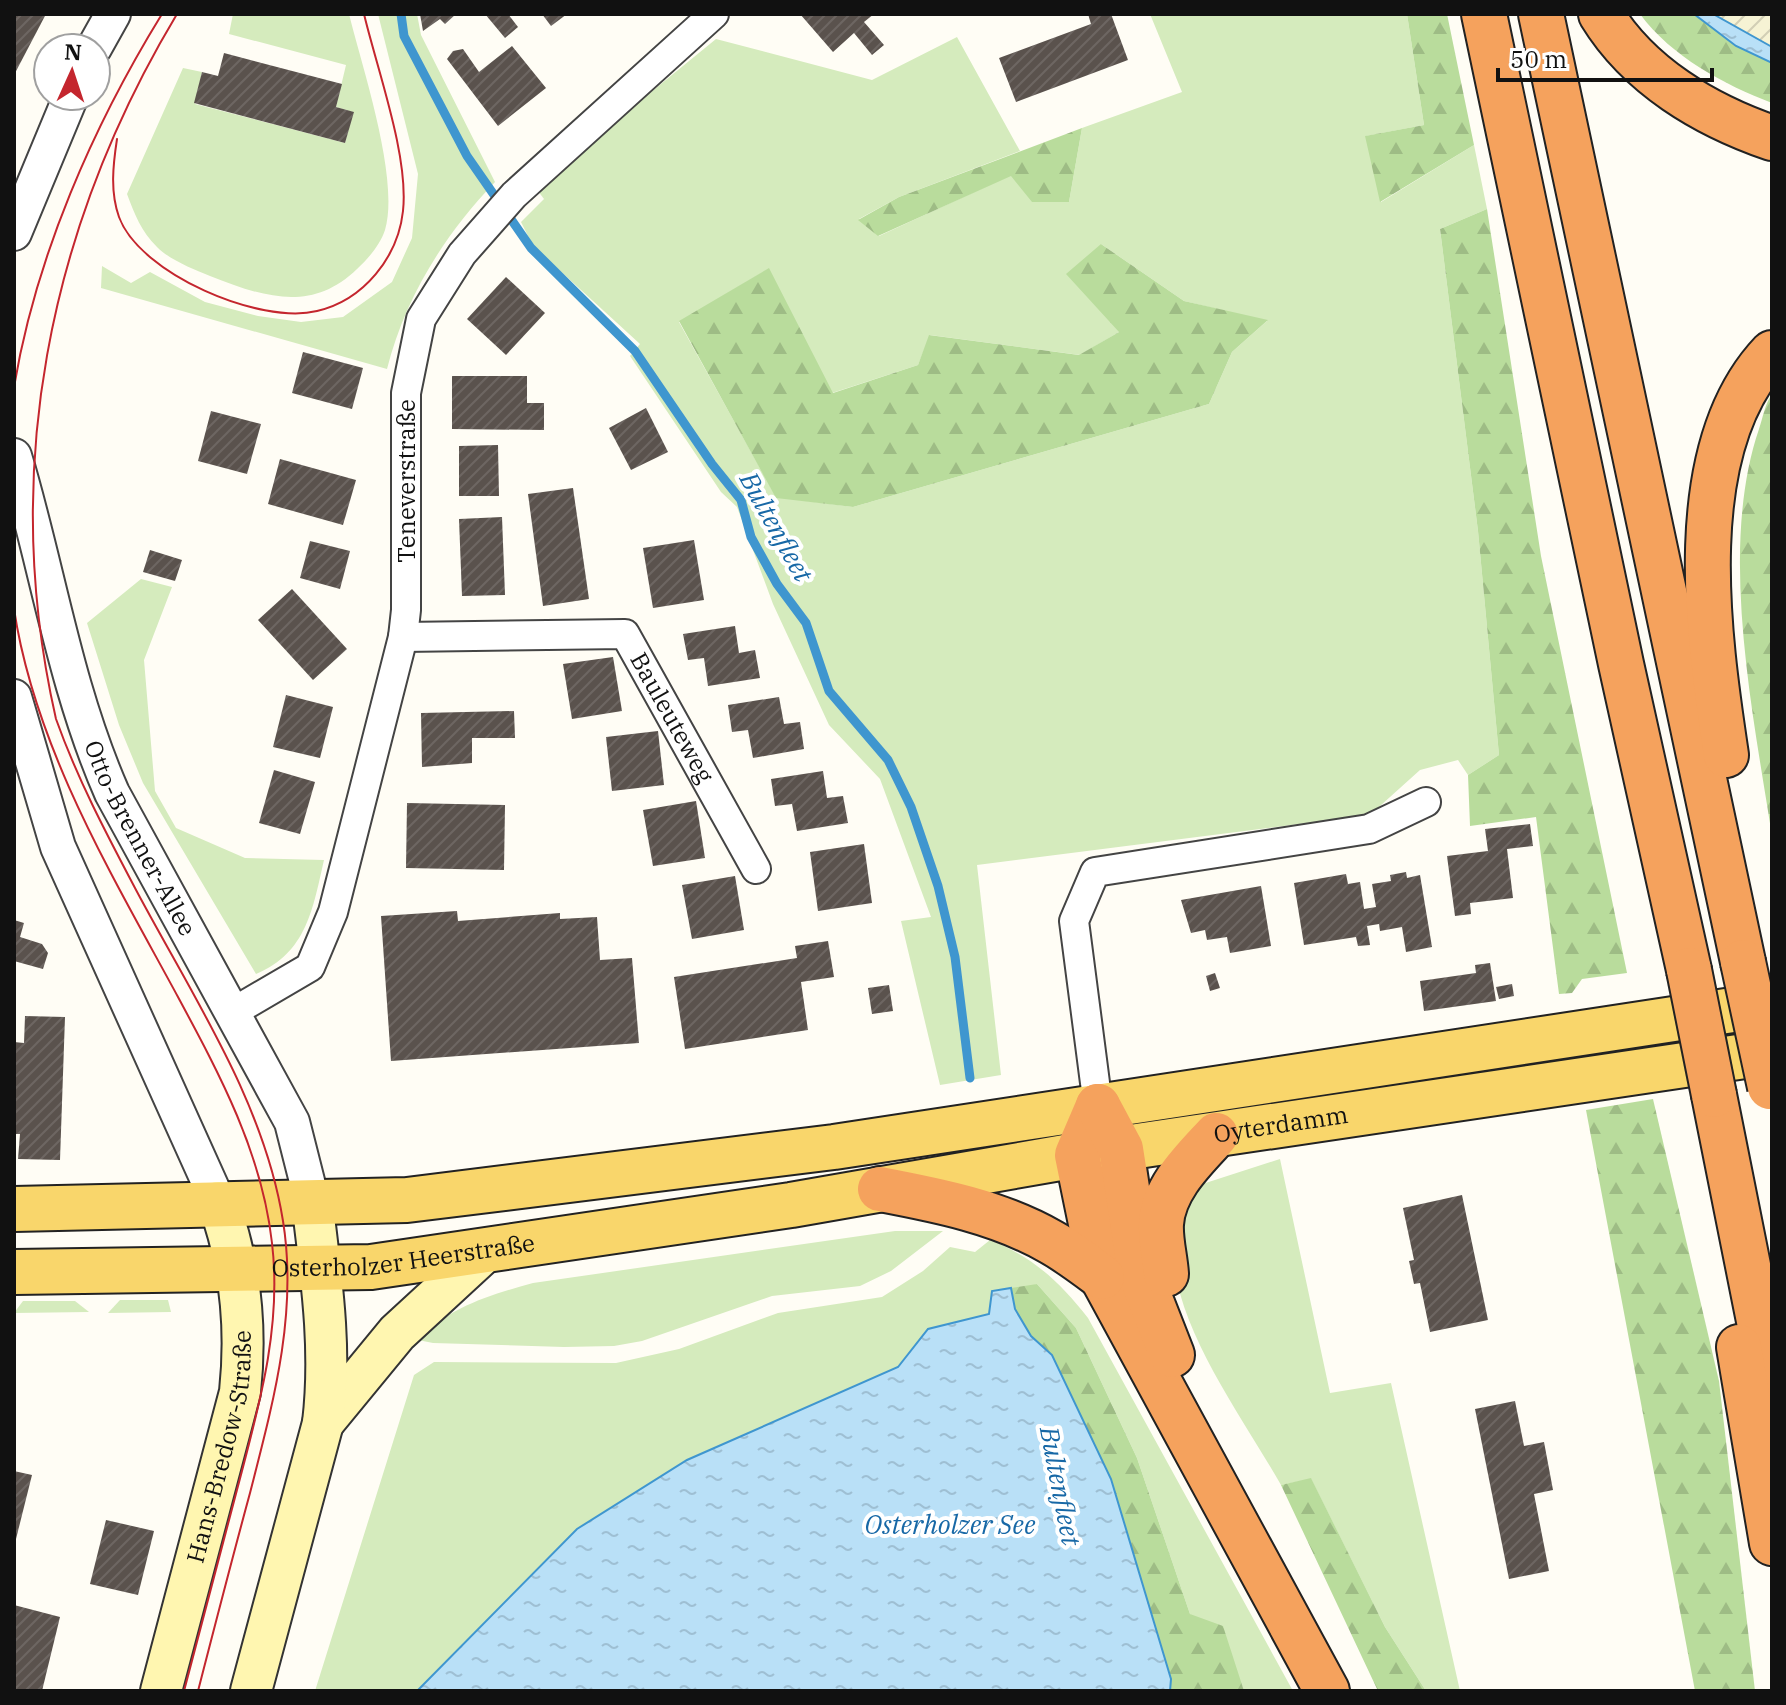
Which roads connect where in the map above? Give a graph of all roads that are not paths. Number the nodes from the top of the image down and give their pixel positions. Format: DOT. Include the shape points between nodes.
graph roads {
  1 [pos="113,14"];
  2 [pos="714,14"];
  3 [pos="1484,14"];
  4 [pos="1541,14"];
  5 [pos="1601,14"];
  6 [pos="103,32"];
  7 [pos="64,112"];
  8 [pos="1772,138"];
  9 [pos="14,233"];
  10 [pos="1772,353"];
  11 [pos="14,456"];
  12 [pos="25,538"];
  13 [pos="403,637"];
  14 [pos="14,697"];
  15 [pos="1426,802"];
  16 [pos="1721,851"];
  17 [pos="756,869"];
  18 [pos="1772,1004"];
  19 [pos="233,1012"];
  20 [pos="1771,1079"];
  21 [pos="1098,1106"];
  22 [pos="1216,1135"];
  23 [pos="1121,1149"];
  24 [pos="1077,1155"];
  25 [pos="880,1189"];
  26 [pos="312,1201"];
  27 [pos="218,1202"];
  28 [pos="791,1205"];
  29 [pos="14,1209"];
  30 [pos="486,1251"];
  31 [pos="320,1269"];
  32 [pos="238,1270"];
  33 [pos="1750,1271"];
  34 [pos="14,1272"];
  35 [pos="1102,1277"];
  36 [pos="1772,1386"];
  37 [pos="1195,1401"];
  38 [pos="323,1423"];
  39 [pos="1772,1543"];
  40 [pos="161,1691"];
  41 [pos="251,1691"];
  42 [pos="1327,1691"];
  43 [pos="1353,1691"];
  1 -- 6 [label="street"];
  2 -- 13 [label="street, Teneverstraße" via="514,195 478,234 421,319 406,393"];
  3 -- 33 [label="highway, bridge"];
  4 -- 16 [label="highway"];
  5 -- 8 [label="highway" via="1668,86 1707,111"];
  7 -- 9 [label="street"];
  10 -- 16 [label="highway" via="1738,402 1721,453 1710,515 1709,591 1718,704 1734,802"];
  11 -- 12 [label="street, Otto-Brenner-Allee"];
  12 -- 19 [label="street, Otto-Brenner-Allee" via="51,592 58,635 91,745 112,793"];
  13 -- 17 [label="street, Bauleuteweg" via="625,634"];
  13 -- 19 [label="street, Teneverstraße" via="333,912 310,967"];
  14 -- 27 [label="street" via="58,847"];
  15 -- 21 [label="street" via="1369,829 1095,872 1074,921"];
  16 -- 20 [label="highway, bridge"];
  18 -- 21 [label="main road, Oyterdamm"];
  19 -- 26 [label="street, Otto-Brenner-Allee" via="292,1122"];
  20 -- 22 [label="main road, Oyterdamm"];
  21 -- 23 [label="highway"];
  21 -- 24 [label="highway"];
  21 -- 26 [label="main road, Oyterdamm" via="407,1200"];
  22 -- 23 [label="main road, Oyterdamm"];
  22 -- 37 [label="highway" via="1182,1172 1161,1223 1170,1305"];
  23 -- 24 [label="main road, Oyterdamm"];
  23 -- 37 [label="highway" via="1140,1273 1161,1333"];
  24 -- 25 [label="main road, Oyterdamm"];
  24 -- 35 [label="highway"];
  25 -- 28 [label="main road, Oyterdamm"];
  25 -- 35 [label="highway" via="1008,1222 1051,1241"];
  26 -- 27 [label="main road"];
  26 -- 31 [label="main road"];
  27 -- 29 [label="main road"];
  27 -- 32 [label="main road, Hans-Bredow-Straße"];
  28 -- 30 [label="main road, Osterholzer Heerstraße"];
  30 -- 31 [label="main road, Osterholzer Heerstraße"];
  30 -- 38 [label="main road" via="397,1333"];
  31 -- 32 [label="main road, Osterholzer Heerstraße"];
  31 -- 38 [label="main road" via="328,1348"];
  32 -- 34 [label="main road, Osterholzer Heerstraße"];
  32 -- 40 [label="main road, Hans-Bredow-Straße" via="244,1353 240,1392"];
  33 -- 36 [label="highway"];
  33 -- 39 [label="highway" via="1734,1321"];
  35 -- 42 [label="highway"];
  37 -- 43 [label="highway"];
  38 -- 41 [label="main road"];
}
